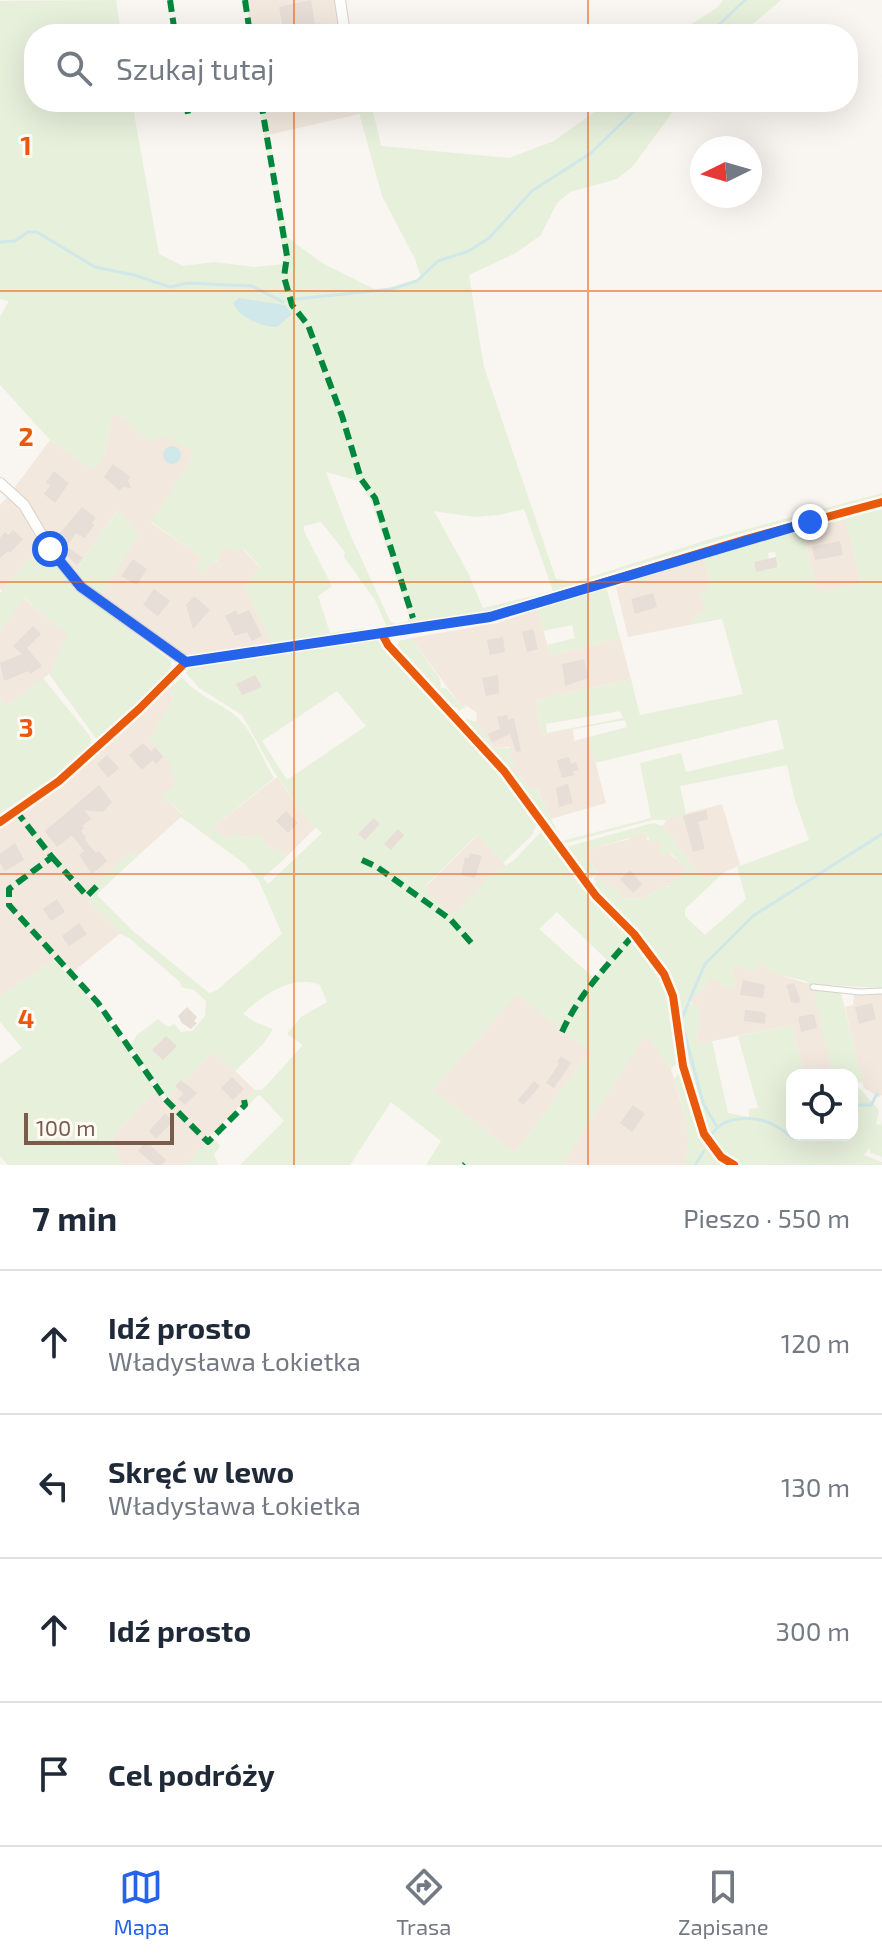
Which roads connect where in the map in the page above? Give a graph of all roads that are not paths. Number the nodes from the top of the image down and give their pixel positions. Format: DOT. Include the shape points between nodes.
graph roads {
  1 [pos="340,0"];
  2 [pos="344,24"];
  3 [pos="0,483"];
  4 [pos="882,502"];
  5 [pos="382,634"];
  6 [pos="186,662"];
  7 [pos="0,822"];
  8 [pos="813,987"];
  9 [pos="882,991"];
  10 [pos="734,1165"];
  1 -- 2 [label="street"];
  3 -- 6 [label="street" via="24,505 81,587"];
  4 -- 5 [label="street" via="490,617"];
  5 -- 6 [label="street"];
  5 -- 10 [label="street" via="504,771 596,896 664,974 704,1134"];
  6 -- 7 [label="street" via="59,781"];
  8 -- 9 [label="lane"];
}
